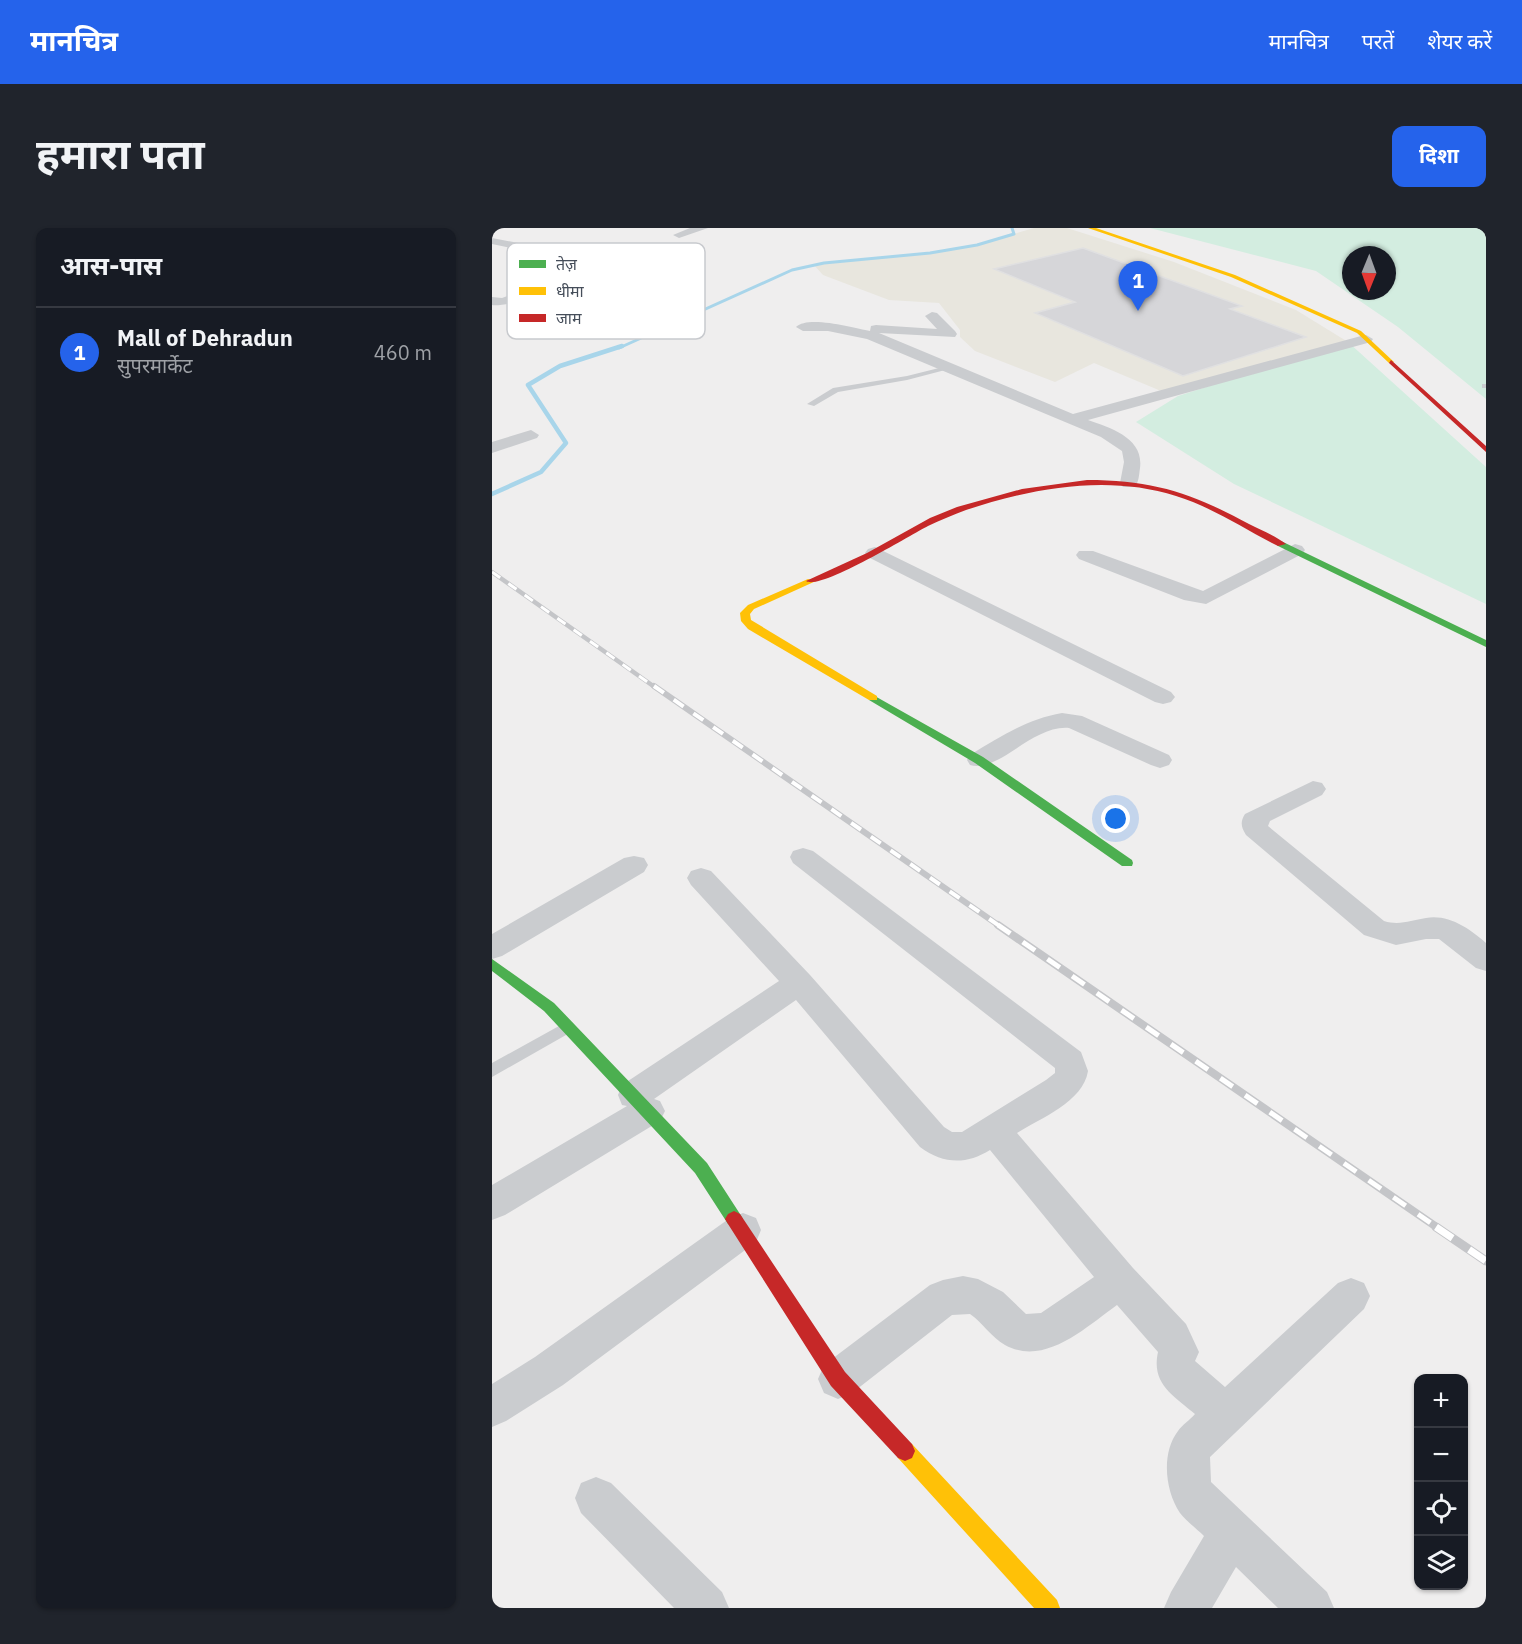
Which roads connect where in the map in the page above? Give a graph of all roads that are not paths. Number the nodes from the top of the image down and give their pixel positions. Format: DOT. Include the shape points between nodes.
graph roads {
  1 [pos="702,228"];
  2 [pos="1091,228"];
  3 [pos="1122,228"];
  4 [pos="679,235"];
  5 [pos="492,241"];
  6 [pos="507,244"];
  7 [pos="1316,297"];
  8 [pos="1336,306"];
  9 [pos="932,316"];
  10 [pos="803,327"];
  11 [pos="856,331"];
  12 [pos="1370,333"];
  13 [pos="946,368"];
  14 [pos="812,404"];
  15 [pos="1072,420"];
  16 [pos="531,435"];
  17 [pos="492,448"];
  18 [pos="1486,450"];
  19 [pos="1129,483"];
  20 [pos="1295,550"];
  21 [pos="875,553"];
  22 [pos="1086,555"];
  23 [pos="1486,644"];
  24 [pos="1164,697"];
  25 [pos="979,760"];
  26 [pos="1160,760"];
  27 [pos="1313,789"];
  28 [pos="803,857"];
  29 [pos="1127,863"];
  30 [pos="634,866"];
  31 [pos="701,878"];
  32 [pos="492,948"];
  33 [pos="1486,960"];
  34 [pos="492,964"];
  35 [pos="799,983"];
  36 [pos="568,1027"];
  37 [pos="492,1071"];
  38 [pos="641,1103"];
  39 [pos="994,1130"];
  40 [pos="492,1204"];
  41 [pos="743,1230"];
  42 [pos="1120,1281"];
  43 [pos="1351,1296"];
  44 [pos="838,1379"];
  45 [pos="492,1407"];
  46 [pos="1226,1414"];
  47 [pos="596,1498"];
  48 [pos="1232,1531"];
  49 [pos="706,1608"];
  50 [pos="1049,1608"];
  51 [pos="1187,1608"];
  52 [pos="1311,1608"];
  1 -- 4 [label="street"];
  2 -- 12 [label="main road" via="1233,276 1359,332"];
  3 -- 7 [label="main road"];
  5 -- 6 [label="street"];
  8 -- 12 [label="main road"];
  9 -- 11 [label="street" via="950,334"];
  10 -- 11 [label="street"];
  11 -- 13 [label="street"];
  12 -- 15 [label="street"];
  12 -- 18 [label="main road"];
  13 -- 14 [label="lane" via="832,391"];
  13 -- 15 [label="street"];
  15 -- 19 [label="street" via="1114,436 1131,449"];
  16 -- 17 [label="street"];
  19 -- 20 [label="main road" via="1179,494"];
  19 -- 21 [label="main road" via="1069,485 973,504 931,521"];
  20 -- 22 [label="street" via="1206,598 1191,596"];
  20 -- 23 [label="main road"];
  21 -- 24 [label="street"];
  21 -- 25 [label="main road" via="751,607 745,613 746,621"];
  25 -- 26 [label="street" via="1045,722 1059,719 1074,721"];
  25 -- 29 [label="main road"];
  27 -- 33 [label="street" via="1261,815 1254,820 1255,829 1374,928 1394,936 1436,927 1446,929"];
  28 -- 39 [label="street" via="1070,1061 1071,1079"];
  30 -- 32 [label="street"];
  31 -- 35 [label="street"];
  34 -- 36 [label="main road" via="549,1007"];
  35 -- 38 [label="street"];
  35 -- 39 [label="street" via="932,1137 955,1148 968,1146"];
  36 -- 37 [label="lane"];
  36 -- 38 [label="main road"];
  38 -- 40 [label="street"];
  38 -- 41 [label="main road" via="700,1168"];
  39 -- 42 [label="street"];
  41 -- 44 [label="main road"];
  41 -- 45 [label="street" via="549,1371"];
  42 -- 44 [label="street" via="1050,1329 1026,1335 1014,1330 976,1295 959,1292 943,1298"];
  42 -- 46 [label="street" via="1178,1347 1177,1372"];
  43 -- 46 [label="street"];
  44 -- 50 [label="main road"];
  46 -- 48 [label="street" via="1192,1446 1186,1465 1195,1497"];
  47 -- 49 [label="street"];
  48 -- 51 [label="street"];
  48 -- 52 [label="street"];
}
